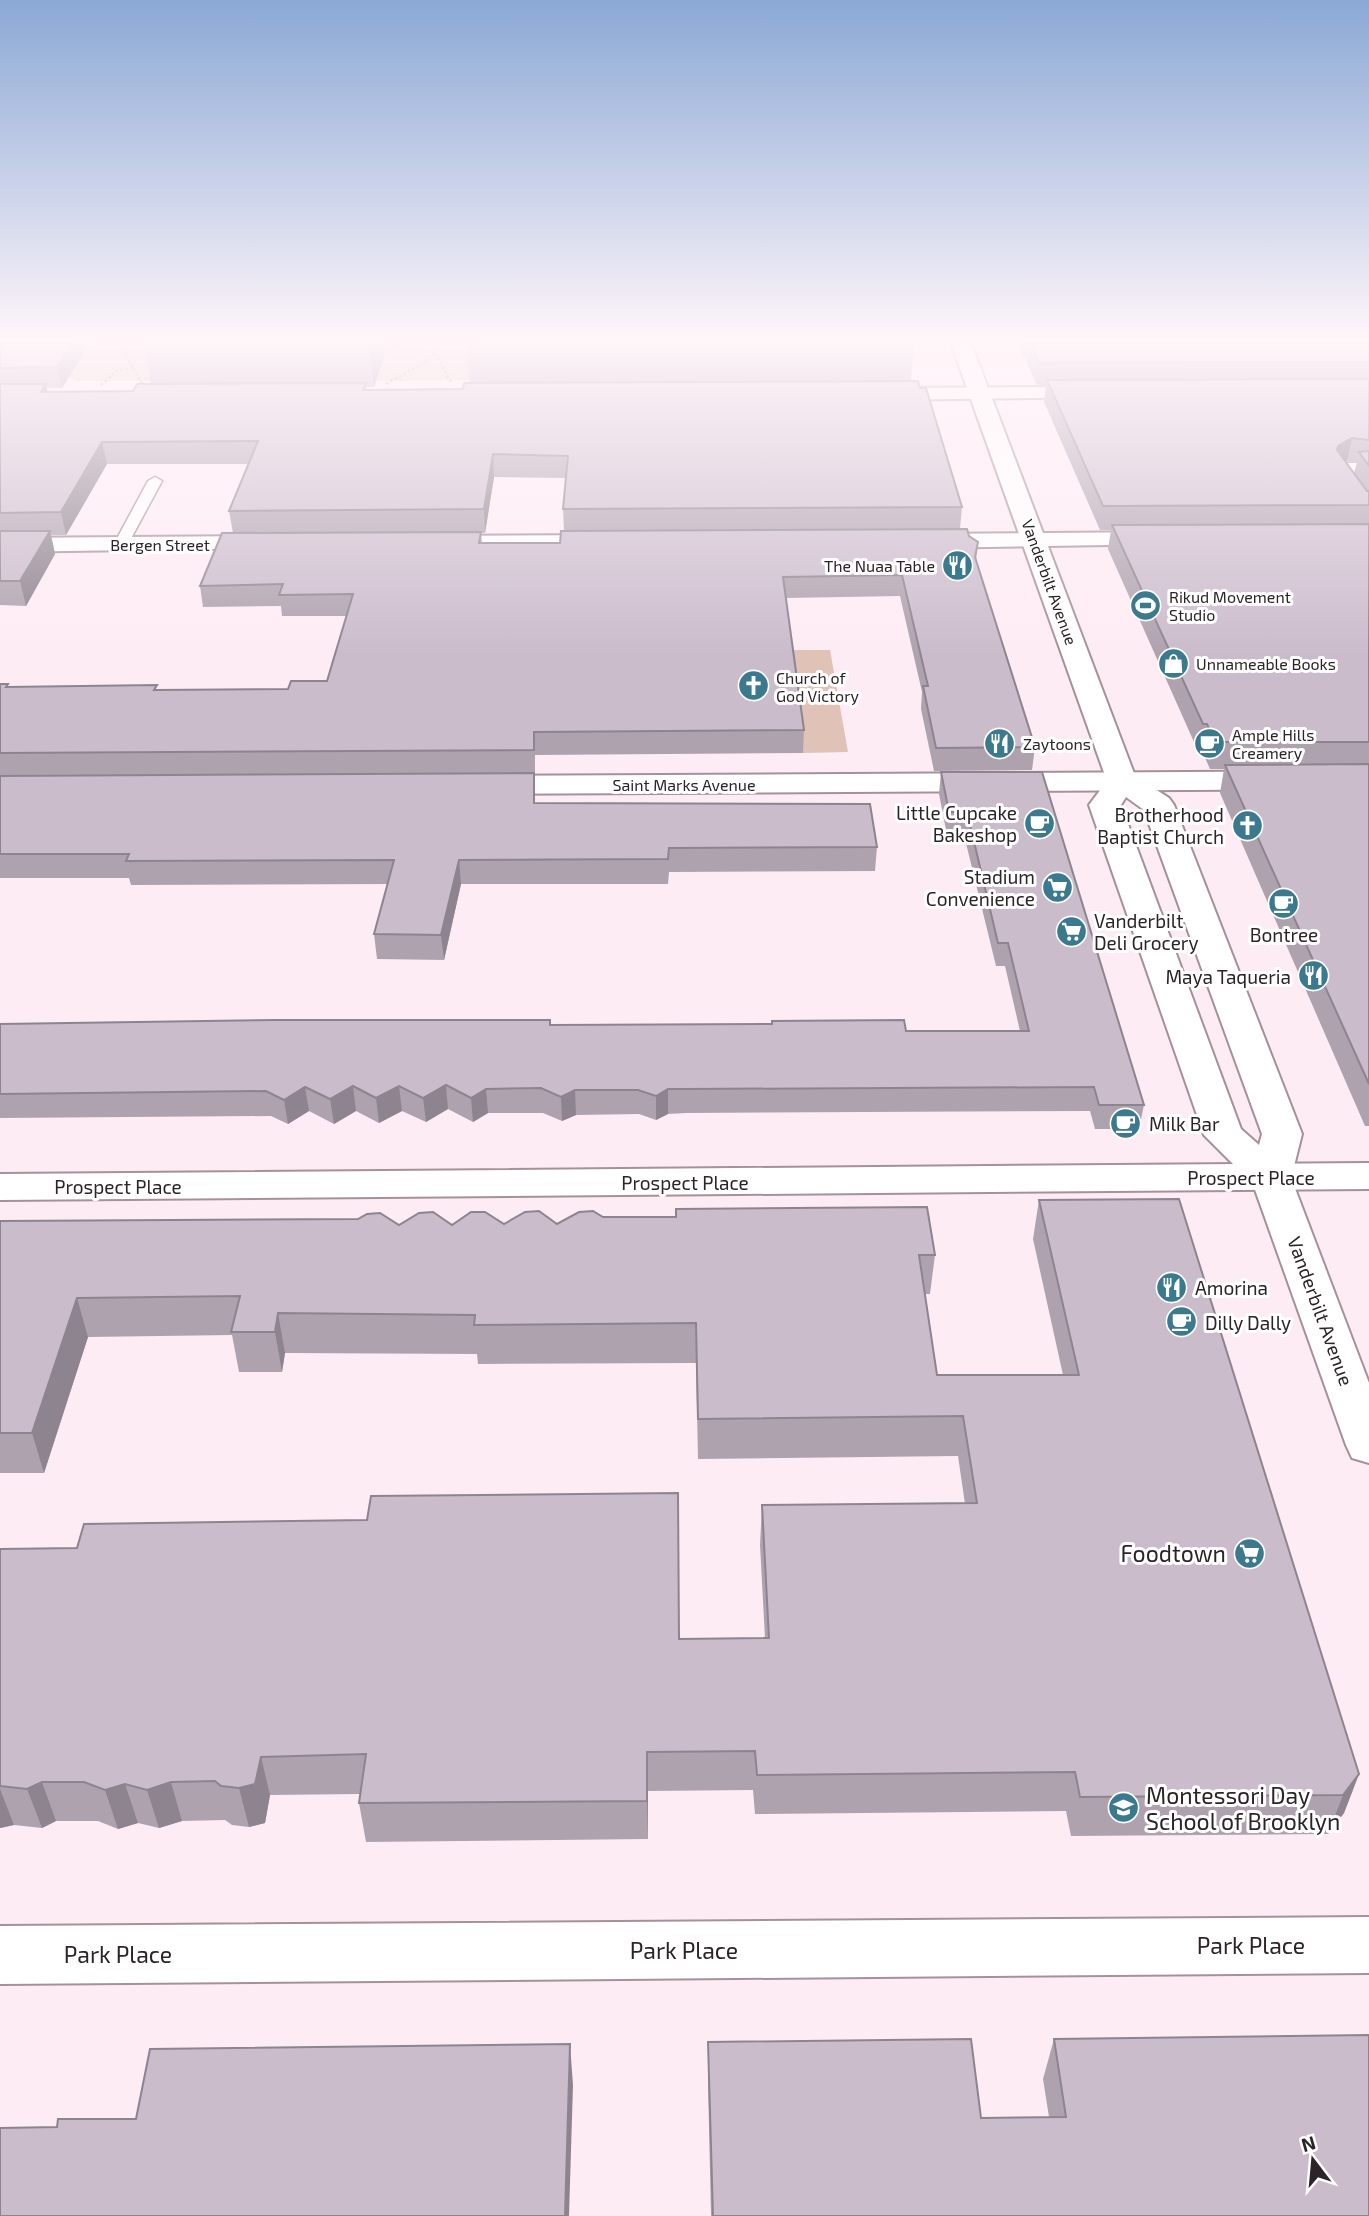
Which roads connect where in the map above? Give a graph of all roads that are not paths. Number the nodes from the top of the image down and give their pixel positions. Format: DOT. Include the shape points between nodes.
graph roads {
  1 [pos="998,446"];
  2 [pos="1369,467"];
  3 [pos="155,481"];
  4 [pos="1369,510"];
  5 [pos="1034,539"];
  6 [pos="1186,539"];
  7 [pos="905,541"];
  8 [pos="639,542"];
  9 [pos="289,543"];
  10 [pos="401,543"];
  11 [pos="121,544"];
  12 [pos="0,545"];
  13 [pos="1369,780"];
  14 [pos="1122,781"];
  15 [pos="456,785"];
  16 [pos="1369,1176"];
  17 [pos="1271,1178"];
  18 [pos="0,1187"];
  19 [pos="1369,1445"];
  20 [pos="1369,1945"];
  21 [pos="0,1955"];
  1 -- 5 [label="street, Vanderbilt Avenue"];
  2 -- 4 [label="lane" via="1340,471"];
  3 -- 11 [label="lane"];
  5 -- 6 [label="street"];
  5 -- 7 [label="street"];
  5 -- 14 [label="street, Vanderbilt Avenue"];
  8 -- 10 [label="street"];
  9 -- 11 [label="street, Bergen Street"];
  11 -- 12 [label="street, Bergen Street"];
  13 -- 14 [label="street, Saint Marks Avenue"];
  14 -- 15 [label="street, Saint Marks Avenue"];
  14 -- 17 [label="street" via="1158,805 1282,1134"];
  14 -- 17 [label="street, Vanderbilt Avenue" via="1105,805 1224,1135"];
  16 -- 17 [label="street, Prospect Place"];
  17 -- 18 [label="street, Prospect Place"];
  17 -- 19 [label="street, Vanderbilt Avenue"];
  20 -- 21 [label="street, Park Place"];
}
